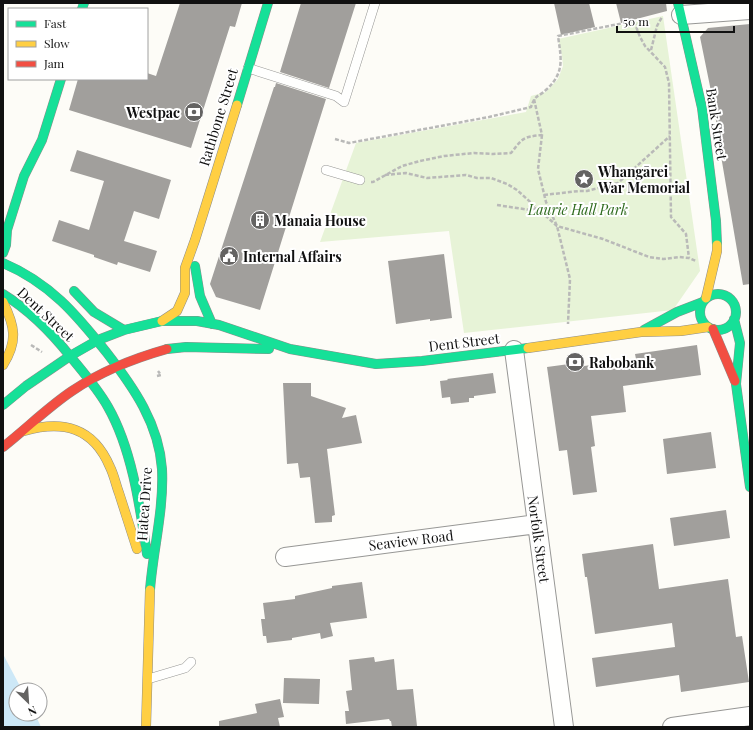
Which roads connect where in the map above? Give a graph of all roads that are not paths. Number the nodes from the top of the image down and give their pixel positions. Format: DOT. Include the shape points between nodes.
graph roads {
  1 [pos="268,3"];
  2 [pos="374,3"];
  3 [pos="679,9"];
  4 [pos="750,10"];
  5 [pos="248,68"];
  6 [pos="61,80"];
  7 [pos="326,170"];
  8 [pos="360,180"];
  9 [pos="195,240"];
  10 [pos="717,251"];
  11 [pos="3,253"];
  12 [pos="3,262"];
  13 [pos="24,262"];
  14 [pos="723,273"];
  15 [pos="68,286"];
  16 [pos="727,288"];
  17 [pos="3,294"];
  18 [pos="730,299"];
  19 [pos="704,300"];
  20 [pos="3,302"];
  21 [pos="162,321"];
  22 [pos="212,324"];
  23 [pos="710,328"];
  24 [pos="124,330"];
  25 [pos="741,330"];
  26 [pos="641,332"];
  27 [pos="98,340"];
  28 [pos="290,349"];
  29 [pos="514,350"];
  30 [pos="70,356"];
  31 [pos="3,365"];
  32 [pos="117,367"];
  33 [pos="89,381"];
  34 [pos="736,384"];
  35 [pos="3,405"];
  36 [pos="19,433"];
  37 [pos="3,447"];
  38 [pos="750,487"];
  39 [pos="537,524"];
  40 [pos="285,557"];
  41 [pos="151,583"];
  42 [pos="191,662"];
  43 [pos="147,680"];
  44 [pos="750,716"];
  45 [pos="727,723"];
  46 [pos="146,727"];
  47 [pos="564,727"];
  48 [pos="672,727"];
  1 -- 5 [label="main road, Rathbone Street"];
  2 -- 5 [label="lane" via="344,102 336,96"];
  3 -- 4 [label="street"];
  3 -- 10 [label="main road, Bank Street" via="702,108 716,221"];
  5 -- 9 [label="main road, Rathbone Street"];
  6 -- 11 [label="main road" via="42,140 24,176 7,230"];
  7 -- 8 [label="lane"];
  9 -- 21 [label="main road, Rathbone Street" via="185,268 185,293 182,302 177,311"];
  9 -- 22 [label="main road, Rathbone Street" via="197,286"];
  10 -- 14 [label="main road, Bank Street"];
  10 -- 19 [label="main road, Bank Street"];
  12 -- 13 [label="main road"];
  12 -- 27 [label="main road, Dent Street" via="39,281 57,295"];
  15 -- 24 [label="main road" via="94,312"];
  16 -- 18 [label="main road"];
  17 -- 30 [label="main road, Dent Street" via="21,306"];
  18 -- 19 [label="main road, Dent Street" via="721,294 710,295"];
  18 -- 25 [label="main road" via="736,308"];
  19 -- 23 [label="main road, Bank Street" via="700,312 703,323"];
  19 -- 26 [label="main road, Dent Street"];
  20 -- 31 [label="main road" via="12,322 15,338 13,348"];
  21 -- 22 [label="main road, Dent Street" via="197,321"];
  21 -- 24 [label="main road, Dent Street"];
  22 -- 28 [label="main road, Dent Street"];
  23 -- 25 [label="main road, Dent Street" via="728,327"];
  23 -- 26 [label="main road, Dent Street"];
  23 -- 34 [label="main road" via="718,340"];
  24 -- 27 [label="main road, Dent Street"];
  25 -- 34 [label="main road"];
  26 -- 29 [label="main road, Dent Street"];
  27 -- 30 [label="main road"];
  27 -- 32 [label="main road, Hatea Drive"];
  28 -- 29 [label="main road, Dent Street" via="376,364"];
  28 -- 32 [label="main road, Dent Street" via="201,346 170,348 158,350"];
  29 -- 39 [label="street, Norfolk Street"];
  30 -- 33 [label="main road, Dent Street"];
  30 -- 35 [label="main road"];
  32 -- 33 [label="main road, Dent Street"];
  32 -- 41 [label="main road, Hatea Drive" via="146,410 159,446 162,487"];
  33 -- 36 [label="main road, Dent Street" via="72,391"];
  33 -- 41 [label="main road, Hatea Drive" via="113,418 130,466 141,512"];
  34 -- 38 [label="main road"];
  36 -- 37 [label="main road, Dent Street"];
  36 -- 41 [label="main road" via="45,426 66,427 77,429 92,440 110,467"];
  39 -- 40 [label="street, Seaview Road"];
  39 -- 47 [label="street, Norfolk Street"];
  41 -- 43 [label="main road, Hatea Drive"];
  42 -- 43 [label="lane" via="185,668"];
  43 -- 46 [label="main road, Hatea Drive"];
  44 -- 45 [label="street"];
  45 -- 48 [label="street"];
}
